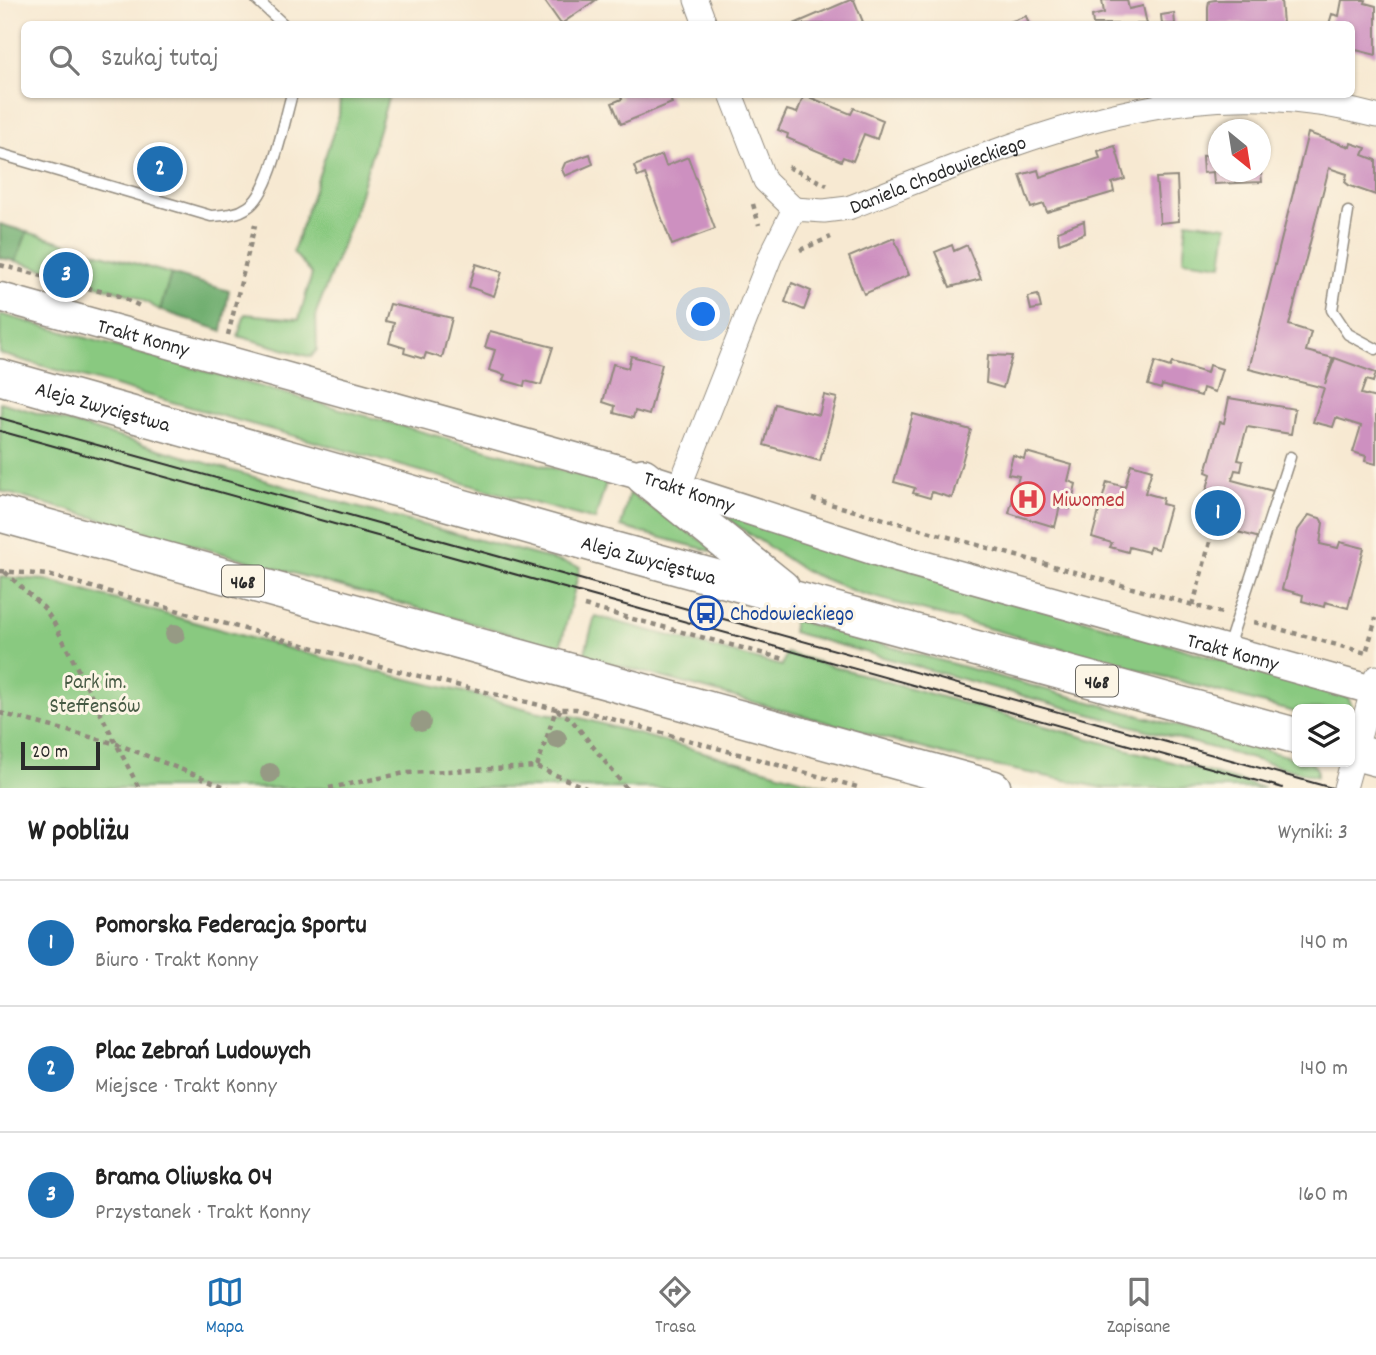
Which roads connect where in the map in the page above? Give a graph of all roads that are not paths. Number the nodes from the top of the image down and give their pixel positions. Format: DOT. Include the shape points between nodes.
graph roads {
  1 [pos="257,0"];
  2 [pos="696,0"];
  3 [pos="280,21"];
  4 [pos="704,21"];
  5 [pos="291,98"];
  6 [pos="733,98"];
  7 [pos="1243,98"];
  8 [pos="1266,98"];
  9 [pos="1376,116"];
  10 [pos="0,154"];
  11 [pos="794,209"];
  12 [pos="1348,212"];
  13 [pos="0,297"];
  14 [pos="1376,349"];
  15 [pos="0,377"];
  16 [pos="1290,457"];
  17 [pos="643,476"];
  18 [pos="679,488"];
  19 [pos="0,514"];
  20 [pos="792,597"];
  21 [pos="1227,650"];
  22 [pos="1375,686"];
  23 [pos="1292,735"];
  24 [pos="1360,754"];
  25 [pos="993,788"];
  26 [pos="1345,788"];
  1 -- 3 [label="lane"];
  2 -- 4 [label="street"];
  5 -- 10 [label="lane" via="262,193 234,214 211,216"];
  6 -- 11 [label="street" via="765,181"];
  7 -- 11 [label="street, Daniela Chodowieckiego" via="1131,109 1036,136 848,208"];
  8 -- 9 [label="street, Daniela Chodowieckiego" via="1329,103"];
  11 -- 18 [label="street" via="771,255"];
  12 -- 14 [label="lane" via="1332,310 1348,334"];
  13 -- 17 [label="street, Trakt Konny"];
  15 -- 20 [label="main road, Aleja Zwycięstwa / 468"];
  16 -- 21 [label="lane"];
  17 -- 18 [label="street, Trakt Konny"];
  17 -- 20 [label="main road"];
  18 -- 21 [label="street, Trakt Konny" via="897,558"];
  19 -- 25 [label="main road, 468"];
  20 -- 23 [label="main road, Aleja Zwycięstwa / 468"];
  21 -- 22 [label="street, Trakt Konny"];
  22 -- 24 [label="street"];
  24 -- 26 [label="street"];
}
